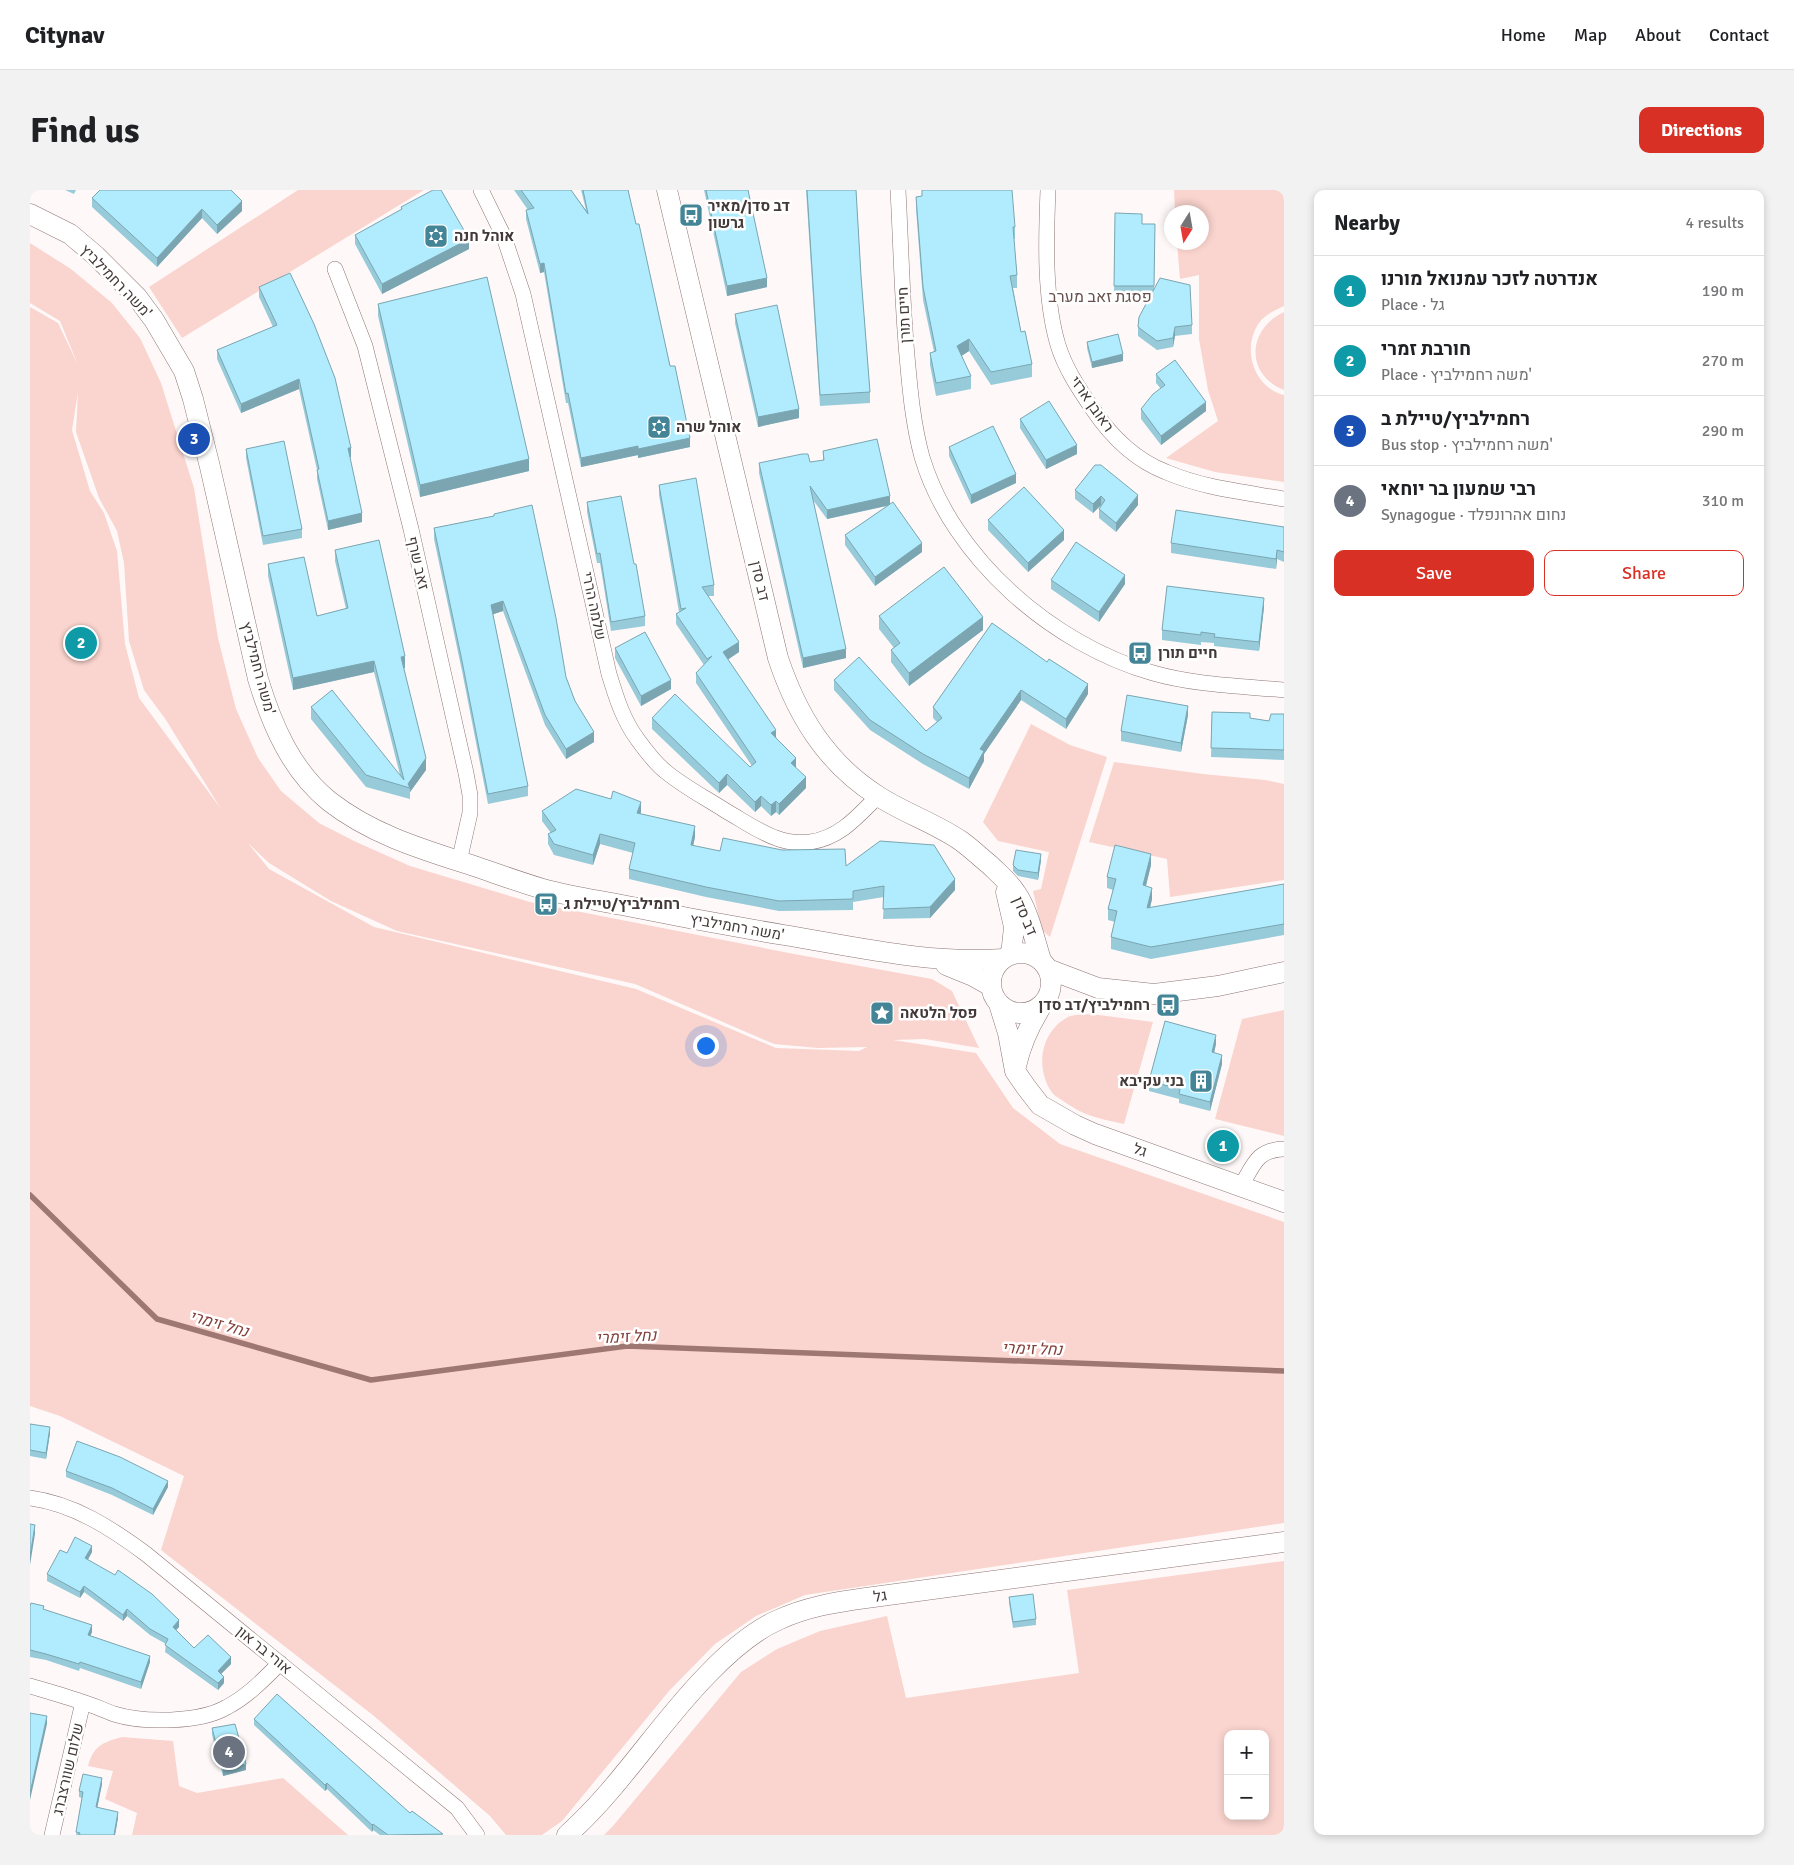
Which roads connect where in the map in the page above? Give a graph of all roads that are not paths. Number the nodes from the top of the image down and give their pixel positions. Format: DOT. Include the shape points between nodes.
graph roads {
  1 [pos="480,190"];
  2 [pos="667,190"];
  3 [pos="898,190"];
  4 [pos="1048,190"];
  5 [pos="30,214"];
  6 [pos="335,269"];
  7 [pos="1284,499"];
  8 [pos="1284,690"];
  9 [pos="878,796"];
  10 [pos="459,862"];
  11 [pos="1002,876"];
  12 [pos="1006,957"];
  13 [pos="920,958"];
  14 [pos="1044,964"];
  15 [pos="1284,972"];
  16 [pos="1098,988"];
  17 [pos="995,995"];
  18 [pos="1045,1001"];
  19 [pos="1015,1071"];
  20 [pos="1284,1149"];
  21 [pos="1241,1186"];
  22 [pos="1284,1202"];
  23 [pos="30,1498"];
  24 [pos="1284,1542"];
  25 [pos="280,1663"];
  26 [pos="30,1686"];
  27 [pos="83,1702"];
  28 [pos="52,1835"];
  29 [pos="477,1835"];
  30 [pos="567,1835"];
  1 -- 9 [label="street, שלמה הררי" via="504,237 523,294 609,674 616,700 636,738 665,771 686,786 749,824 792,842 809,842 841,831"];
  2 -- 9 [label="street, דב סדן" via="786,682 813,733 832,758"];
  3 -- 8 [label="street, חיים תורן" via="905,329 914,422 930,481 970,549 1025,604 1100,653 1130,666 1176,679"];
  4 -- 7 [label="street, ראובן ארזי" via="1048,286 1058,346 1071,375 1104,426 1122,444 1164,472 1216,488"];
  5 -- 10 [label="street, משה רחמילביץ'" via="70,234 103,262 137,297 184,371 208,458 258,679 272,722 289,755 328,800 352,818 375,831"];
  6 -- 10 [label="street, זאב שרף" via="365,346 411,529 466,773 470,813"];
  9 -- 11 [label="street, דב סדן" via="960,840"];
  10 -- 13 [label="street, משה רחמילביץ'" via="544,889 725,925"];
  11 -- 12 [label="street, דב סדן" via="1014,927"];
  11 -- 14 [label="street, דב סדן" via="1016,893"];
  12 -- 13 [label="street, משה רחמילביץ'" via="975,961"];
  12 -- 14 [label="street" via="1027,954"];
  12 -- 17 [label="street" via="994,970"];
  13 -- 17 [label="street, משה רחמילביץ'" via="974,976"];
  14 -- 16 [label="street"];
  14 -- 18 [label="street" via="1052,986"];
  15 -- 16 [label="street" via="1154,994"];
  16 -- 18 [label="street"];
  17 -- 18 [label="street" via="1007,1010 1017,1013 1027,1013"];
  17 -- 19 [label="street, גל" via="1008,1033"];
  18 -- 19 [label="street" via="1029,1026"];
  19 -- 21 [label="street, גל" via="1040,1104 1074,1126"];
  20 -- 21 [label="street" via="1271,1150 1258,1157"];
  21 -- 22 [label="street, גל"];
  23 -- 25 [label="street, אורי בר און" via="46,1500 81,1513 111,1529"];
  24 -- 30 [label="street, גל" via="866,1598 822,1605 777,1620 736,1648 712,1670 680,1703 592,1812"];
  25 -- 27 [label="street" via="251,1692 226,1708 204,1716 144,1718 115,1714"];
  25 -- 29 [label="street, אורי בר און" via="457,1808"];
  26 -- 27 [label="street"];
  27 -- 28 [label="street, שלום שוורצברג"];
}
